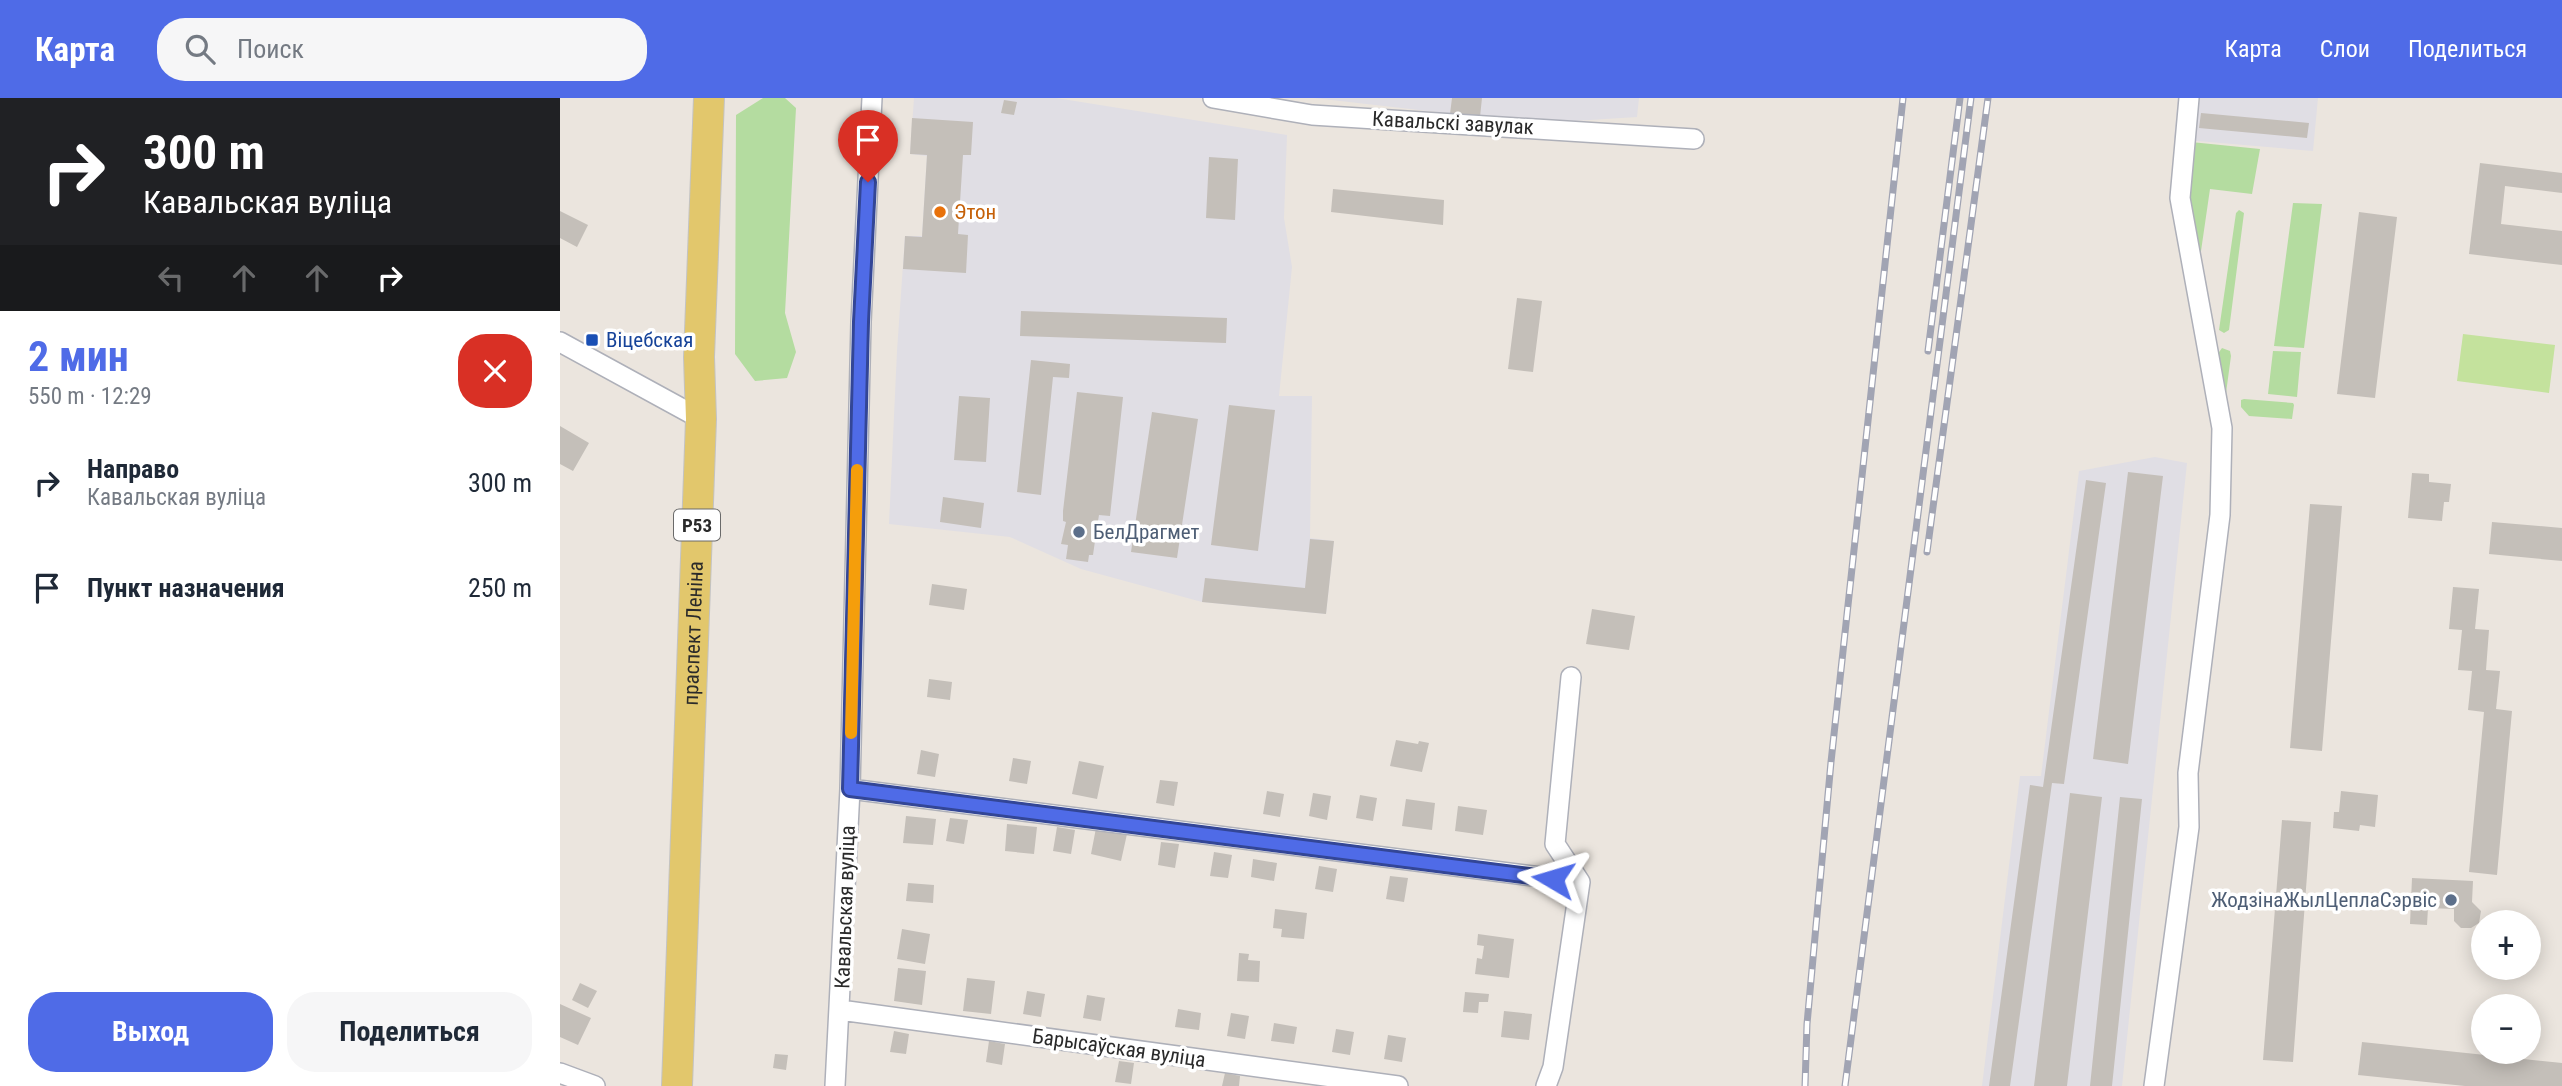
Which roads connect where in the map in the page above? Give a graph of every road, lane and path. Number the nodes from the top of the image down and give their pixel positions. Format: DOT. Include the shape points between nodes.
graph roads {
  1 [pos="709,98"];
  2 [pos="872,98"];
  3 [pos="1213,98"];
  4 [pos="2189,98"];
  5 [pos="1694,139"];
  6 [pos="560,342"];
  7 [pos="701,419"];
  8 [pos="1571,677"];
  9 [pos="850,789"];
  10 [pos="1580,882"];
  11 [pos="840,1010"];
  12 [pos="560,1073"];
  13 [pos="595,1086"];
  14 [pos="677,1086"];
  15 [pos="835,1086"];
  16 [pos="1398,1086"];
  17 [pos="1546,1086"];
  18 [pos="2154,1086"];
  1 -- 7 [label="main road, праспект Леніна / Р53" via="699,356"];
  2 -- 9 [label="street, Кавальская вуліца" via="861,322"];
  3 -- 5 [label="street, Кавальскі завулак" via="1312,116"];
  4 -- 18 [label="street" via="2180,198 2222,428 2220,515 2188,773 2189,827"];
  6 -- 7 [label="street"];
  7 -- 14 [label="main road, праспект Леніна / Р53"];
  8 -- 10 [label="street" via="1555,844"];
  9 -- 10 [label="street"];
  9 -- 11 [label="street, Кавальская вуліца"];
  10 -- 17 [label="street" via="1553,1067"];
  11 -- 15 [label="street, Кавальская вуліца"];
  11 -- 16 [label="street, Барысаўская вуліца"];
  12 -- 13 [label="street"];
}
